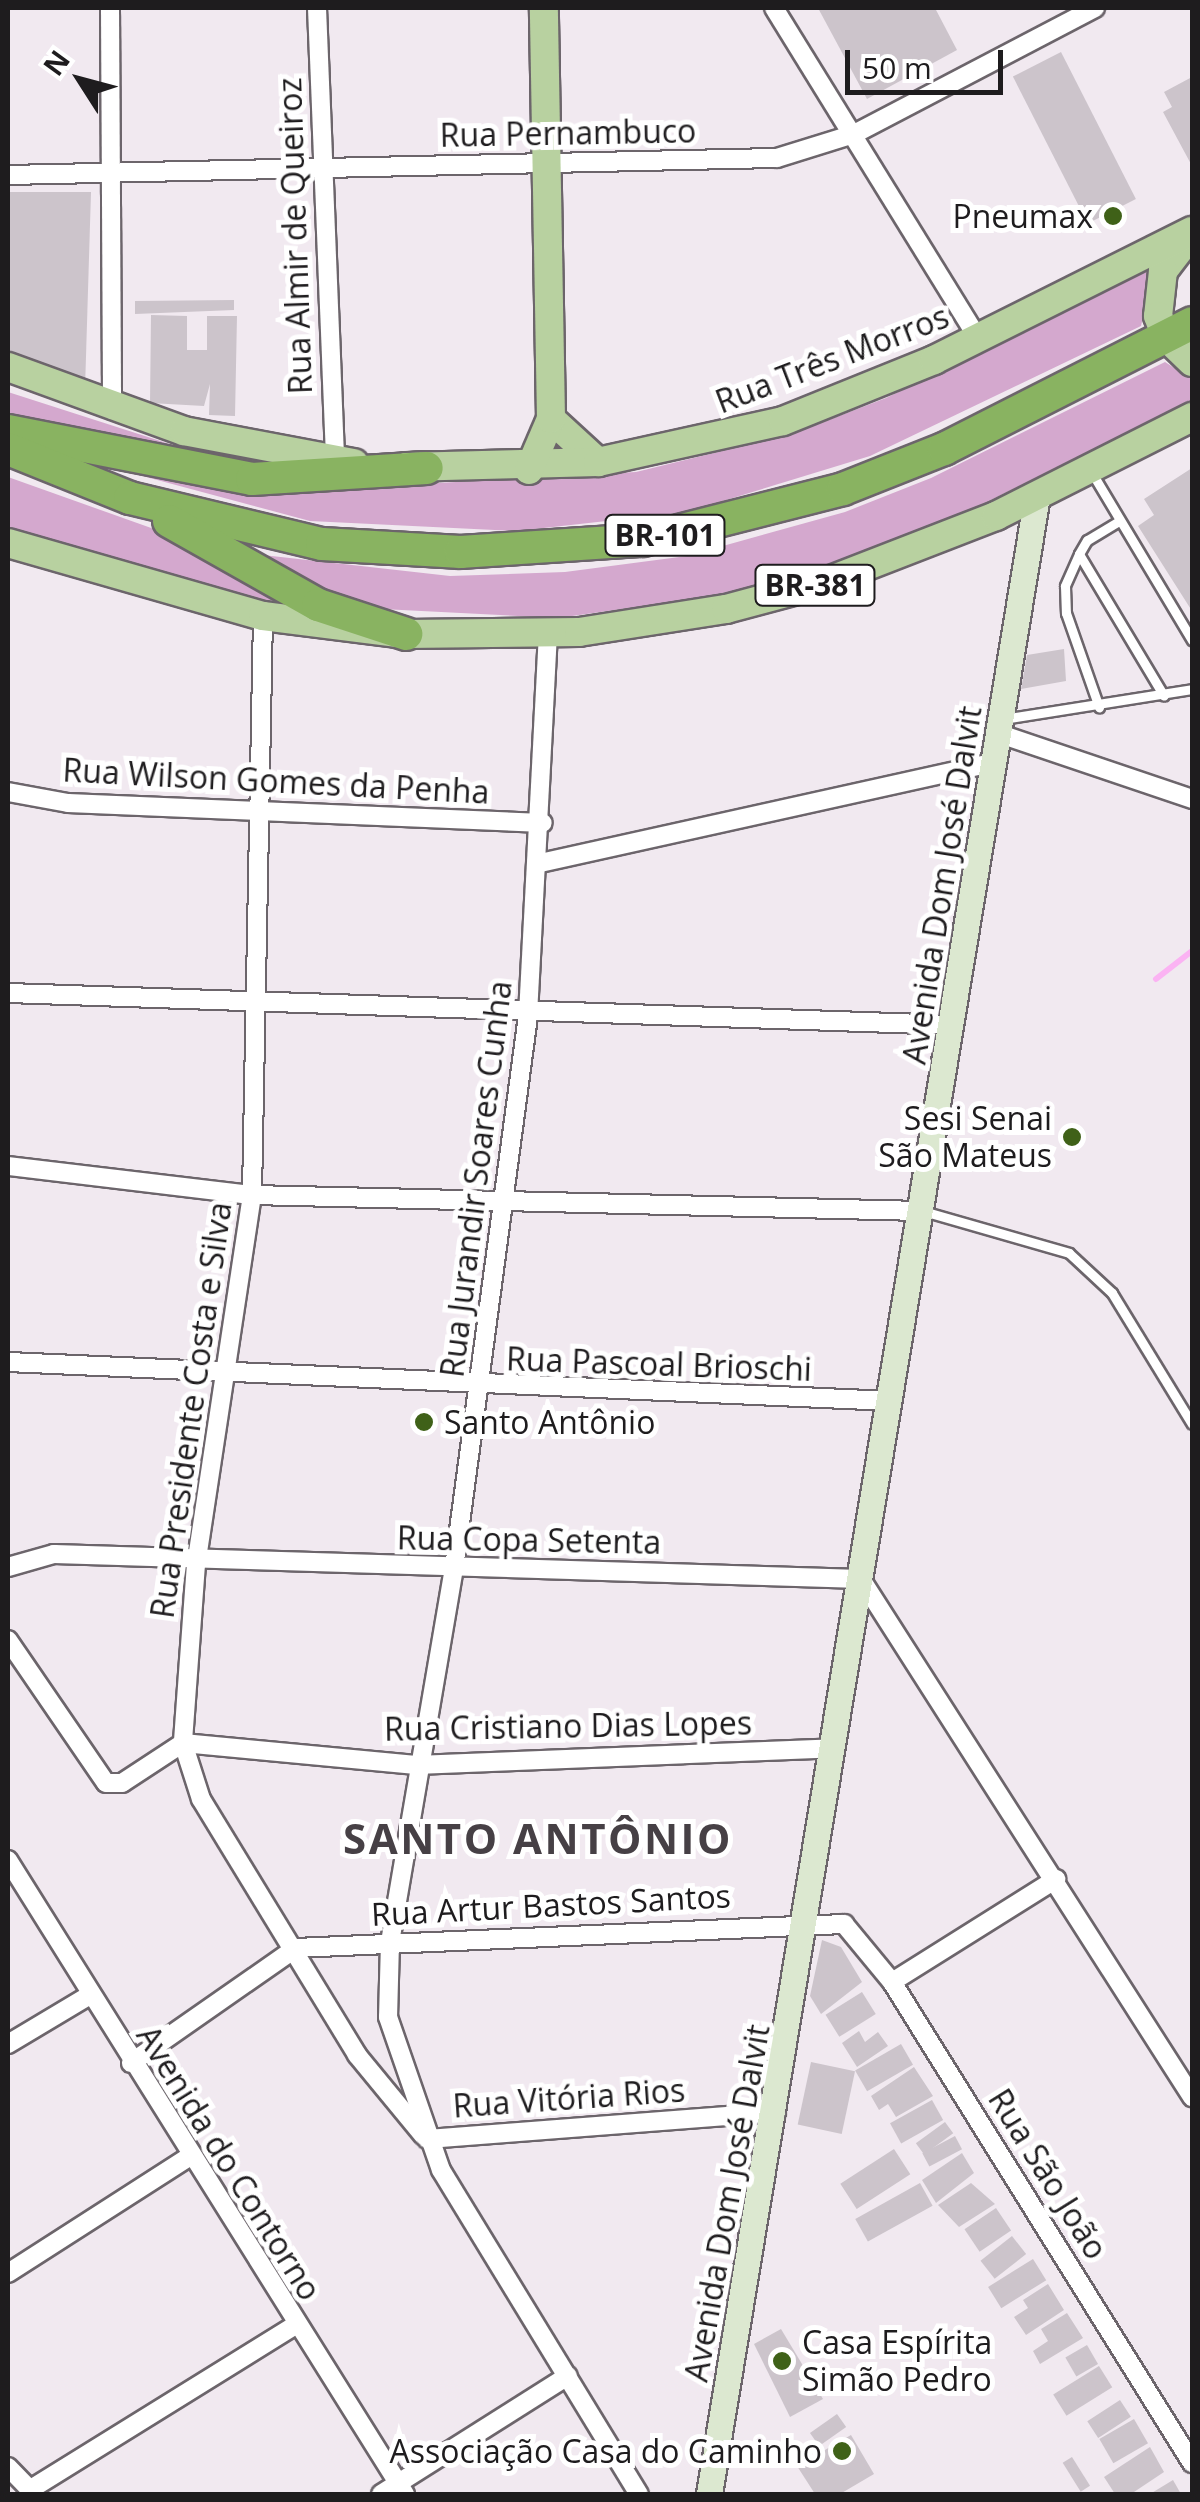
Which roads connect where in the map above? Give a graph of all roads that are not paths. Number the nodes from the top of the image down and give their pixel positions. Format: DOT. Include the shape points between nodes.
graph roads {
  1 [pos="110,8"];
  2 [pos="317,8"];
  3 [pos="544,8"];
  4 [pos="774,8"];
  5 [pos="1096,8"];
  6 [pos="854,134"];
  7 [pos="546,164"];
  8 [pos="320,170"];
  9 [pos="110,172"];
  10 [pos="8,176"];
  11 [pos="1192,232"];
  12 [pos="1179,330"];
  13 [pos="979,340"];
  14 [pos="1192,362"];
  15 [pos="8,367"];
  16 [pos="112,410"];
  17 [pos="1192,417"];
  18 [pos="552,418"];
  19 [pos="8,432"];
  20 [pos="8,449"];
  21 [pos="335,461"];
  22 [pos="598,462"];
  23 [pos="427,468"];
  24 [pos="529,470"];
  25 [pos="1090,471"];
  26 [pos="1037,496"];
  27 [pos="130,498"];
  28 [pos="1119,520"];
  29 [pos="8,544"];
  30 [pos="1079,554"];
  31 [pos="263,616"];
  32 [pos="548,633"];
  33 [pos="406,634"];
  34 [pos="1192,640"];
  35 [pos="1192,690"];
  36 [pos="1164,696"];
  37 [pos="1098,707"];
  38 [pos="1001,726"];
  39 [pos="995,762"];
  40 [pos="8,792"];
  41 [pos="1192,799"];
  42 [pos="256,811"];
  43 [pos="542,823"];
  44 [pos="540,864"];
  45 [pos="8,993"];
  46 [pos="256,1005"];
  47 [pos="528,1016"];
  48 [pos="952,1026"];
  49 [pos="8,1166"];
  50 [pos="252,1195"];
  51 [pos="507,1198"];
  52 [pos="923,1210"];
  53 [pos="8,1362"];
  54 [pos="227,1375"];
  55 [pos="480,1388"];
  56 [pos="889,1401"];
  57 [pos="1192,1424"];
  58 [pos="196,1564"];
  59 [pos="8,1567"];
  60 [pos="454,1568"];
  61 [pos="861,1579"];
  62 [pos="8,1640"];
  63 [pos="183,1743"];
  64 [pos="836,1748"];
  65 [pos="416,1766"];
  66 [pos="8,1860"];
  67 [pos="1056,1879"];
  68 [pos="808,1923"];
  69 [pos="390,1942"];
  70 [pos="296,1948"];
  71 [pos="892,1982"];
  72 [pos="90,1995"];
  73 [pos="8,2044"];
  74 [pos="131,2063"];
  75 [pos="1192,2096"];
  76 [pos="776,2112"];
  77 [pos="427,2139"];
  78 [pos="190,2156"];
  79 [pos="8,2274"];
  80 [pos="295,2325"];
  81 [pos="568,2376"];
  82 [pos="1192,2463"];
  83 [pos="8,2466"];
  84 [pos="402,2489"];
  85 [pos="32,2492"];
  86 [pos="382,2494"];
  87 [pos="639,2494"];
  88 [pos="710,2494"];
  1 -- 9 [label="street"];
  2 -- 8 [label="street, Rua Almir de Queiroz"];
  3 -- 7 [label="main road"];
  4 -- 6 [label="street"];
  5 -- 6 [label="street, Rua Pernambuco"];
  6 -- 7 [label="street, Rua Pernambuco" via="778,158"];
  6 -- 13 [label="street"];
  7 -- 8 [label="street, Rua Pernambuco"];
  7 -- 18 [label="main road"];
  8 -- 9 [label="street, Rua Pernambuco"];
  8 -- 21 [label="street, Rua Almir de Queiroz"];
  9 -- 10 [label="street, Rua Pernambuco"];
  9 -- 16 [label="street"];
  11 -- 12 [label="main road" via="1163,271 1158,316"];
  11 -- 13 [label="main road, Rua Três Morros"];
  12 -- 14 [label="main road"];
  12 -- 27 [label="highway, BR-101" via="944,449 843,490 643,540 461,552 370,549 247,531"];
  13 -- 22 [label="main road, Rua Três Morros" via="783,421"];
  15 -- 16 [label="main road, Rua Três Morros"];
  16 -- 21 [label="main road, Rua Três Morros"];
  17 -- 25 [label="main road, BR-381"];
  18 -- 22 [label="main road"];
  18 -- 24 [label="main road"];
  19 -- 23 [label="highway" via="252,479"];
  20 -- 27 [label="highway, BR-101"];
  21 -- 23 [label="main road, Rua Três Morros"];
  22 -- 24 [label="main road, Rua Três Morros"];
  23 -- 24 [label="main road, Rua Três Morros"];
  25 -- 26 [label="main road, BR-381"];
  25 -- 28 [label="lane"];
  26 -- 32 [label="main road, BR-381" via="823,583 650,623"];
  26 -- 38 [label="street, Avenida Dom José Dalvit"];
  27 -- 33 [label="highway" via="278,585"];
  28 -- 30 [label="lane" via="1086,540"];
  28 -- 34 [label="lane"];
  29 -- 31 [label="main road, BR-381"];
  30 -- 36 [label="lane"];
  30 -- 37 [label="lane" via="1065,586 1066,613"];
  31 -- 33 [label="main road, BR-381"];
  31 -- 42 [label="street, Rua Presidente Costa e Silva"];
  32 -- 33 [label="main road, BR-381"];
  32 -- 43 [label="street, Rua Jurandir Soares Cunha"];
  35 -- 36 [label="lane"];
  36 -- 37 [label="lane"];
  37 -- 38 [label="lane"];
  38 -- 39 [label="street, Avenida Dom José Dalvit"];
  38 -- 41 [label="street"];
  39 -- 44 [label="street"];
  39 -- 48 [label="street, Avenida Dom José Dalvit"];
  40 -- 42 [label="street, Rua Wilson Gomes da Penha" via="68,803"];
  42 -- 43 [label="street, Rua Wilson Gomes da Penha"];
  42 -- 46 [label="street, Rua Presidente Costa e Silva"];
  43 -- 44 [label="street, Rua Jurandir Soares Cunha"];
  44 -- 47 [label="street, Rua Jurandir Soares Cunha"];
  45 -- 46 [label="street"];
  46 -- 47 [label="street"];
  46 -- 50 [label="street, Rua Presidente Costa e Silva"];
  47 -- 48 [label="street"];
  47 -- 51 [label="street, Rua Jurandir Soares Cunha"];
  48 -- 52 [label="street, Avenida Dom José Dalvit"];
  49 -- 50 [label="street"];
  50 -- 51 [label="street"];
  50 -- 54 [label="street, Rua Presidente Costa e Silva"];
  51 -- 52 [label="street"];
  51 -- 55 [label="street, Rua Jurandir Soares Cunha"];
  52 -- 56 [label="street, Avenida Dom José Dalvit"];
  52 -- 57 [label="lane" via="1068,1253 1112,1293"];
  53 -- 54 [label="street, Rua Pascoal Brioschi"];
  54 -- 55 [label="street, Rua Pascoal Brioschi"];
  54 -- 58 [label="street, Rua Presidente Costa e Silva"];
  55 -- 56 [label="street, Rua Pascoal Brioschi"];
  55 -- 60 [label="street, Rua Jurandir Soares Cunha"];
  56 -- 61 [label="street, Avenida Dom José Dalvit"];
  58 -- 59 [label="street, Rua Copa Setenta" via="54,1554"];
  58 -- 60 [label="street, Rua Copa Setenta"];
  58 -- 63 [label="street, Rua Presidente Costa e Silva"];
  60 -- 61 [label="street, Rua Copa Setenta"];
  60 -- 65 [label="street, Rua Jurandir Soares Cunha"];
  61 -- 64 [label="street, Avenida Dom José Dalvit"];
  61 -- 67 [label="street"];
  62 -- 63 [label="street" via="106,1783 122,1783"];
  63 -- 65 [label="street, Rua Cristiano Dias Lopes"];
  63 -- 70 [label="street, Rua Presidente Costa e Silva" via="202,1799"];
  64 -- 65 [label="street, Rua Cristiano Dias Lopes"];
  64 -- 68 [label="street, Avenida Dom José Dalvit"];
  65 -- 69 [label="street, Rua Jurandir Soares Cunha"];
  66 -- 72 [label="street, Avenida do Contorno"];
  67 -- 71 [label="street"];
  67 -- 75 [label="street"];
  68 -- 69 [label="street, Rua Artur Bastos Santos"];
  68 -- 71 [label="street, Rua São João" via="844,1924"];
  68 -- 76 [label="street, Avenida Dom José Dalvit"];
  69 -- 70 [label="street, Rua Artur Bastos Santos"];
  69 -- 77 [label="street, Rua Jurandir Soares Cunha" via="388,2016"];
  70 -- 74 [label="street"];
  70 -- 77 [label="street, Rua Presidente Costa e Silva" via="378,2087"];
  71 -- 82 [label="street, Rua São João"];
  72 -- 73 [label="street"];
  72 -- 74 [label="street, Avenida do Contorno"];
  74 -- 78 [label="street, Avenida do Contorno"];
  76 -- 77 [label="street, Rua Vitória Rios"];
  76 -- 88 [label="street, Avenida Dom José Dalvit"];
  77 -- 81 [label="street"];
  78 -- 79 [label="street"];
  78 -- 80 [label="street, Avenida do Contorno"];
  80 -- 84 [label="street, Avenida do Contorno"];
  80 -- 85 [label="street"];
  81 -- 84 [label="street"];
  81 -- 87 [label="street"];
  83 -- 85 [label="street"];
  84 -- 86 [label="street"];
}
